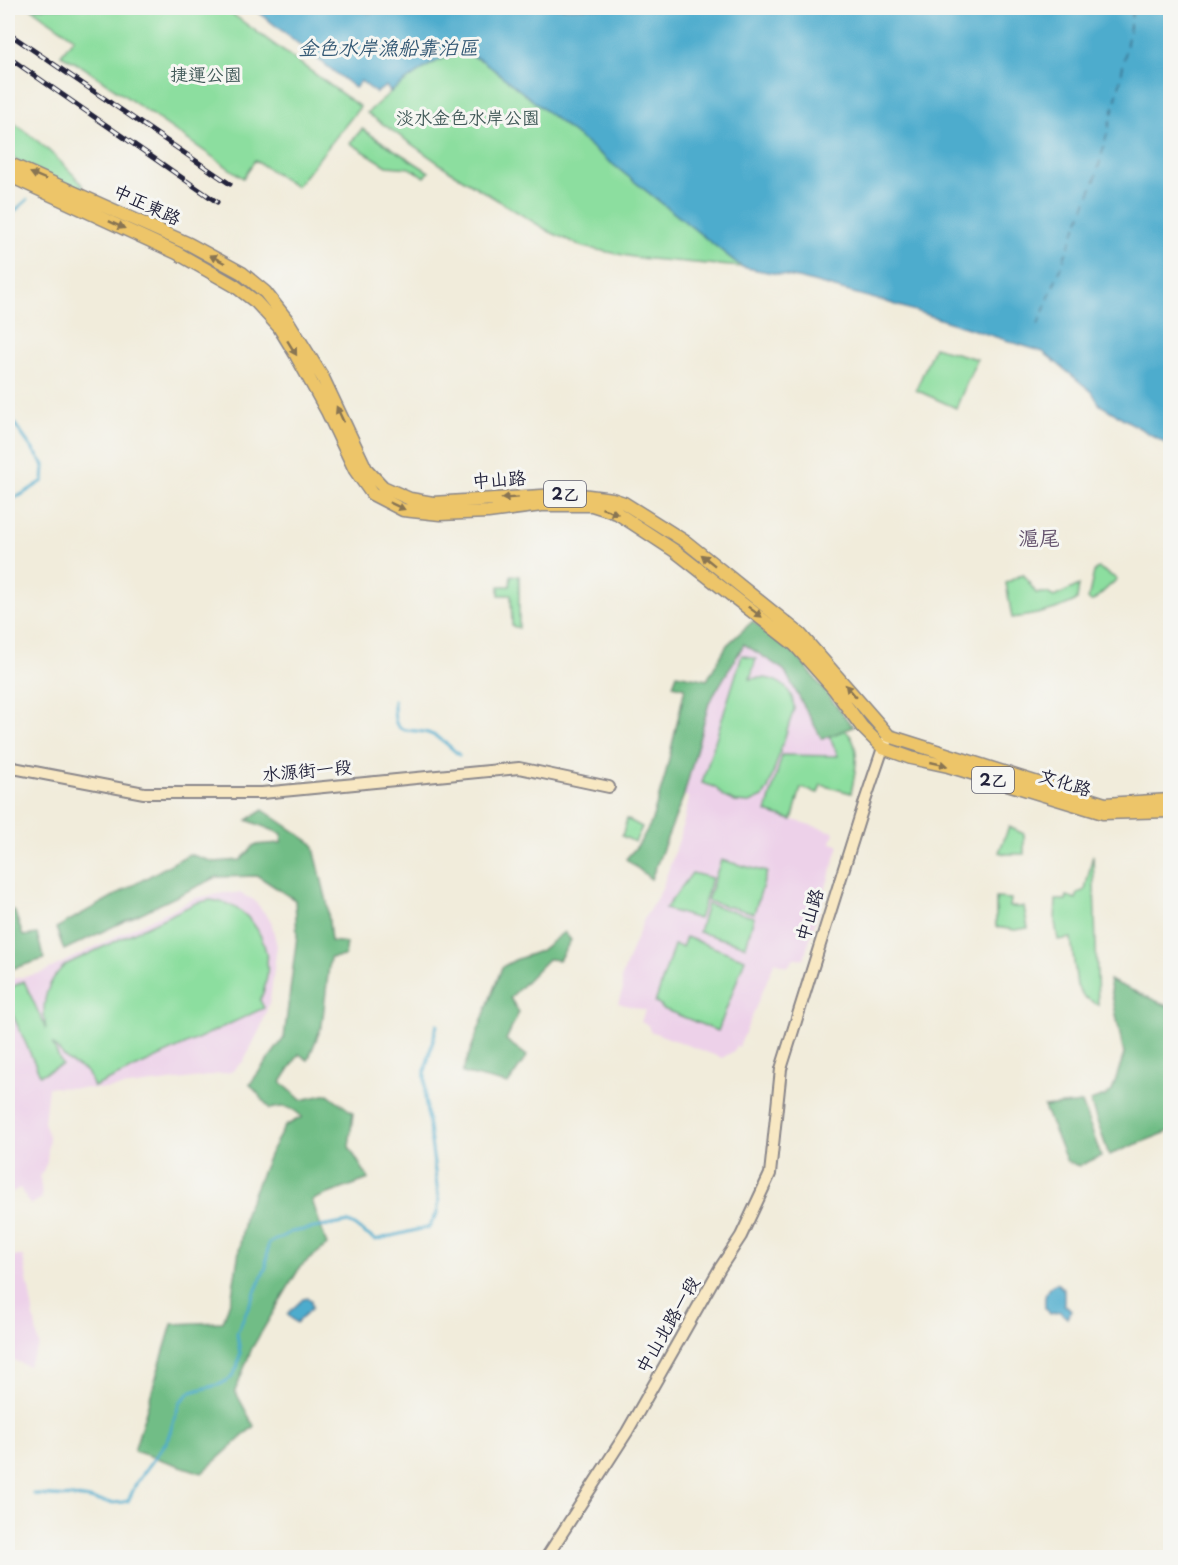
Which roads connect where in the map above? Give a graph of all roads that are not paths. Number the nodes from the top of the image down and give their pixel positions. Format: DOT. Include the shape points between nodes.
graph roads {
  1 [pos="8,163"];
  2 [pos="8,175"];
  3 [pos="265,292"];
  4 [pos="256,302"];
  5 [pos="889,736"];
  6 [pos="883,747"];
  7 [pos="8,767"];
  8 [pos="609,787"];
  9 [pos="1170,800"];
  10 [pos="1170,811"];
  11 [pos="778,1094"];
  12 [pos="546,1557"];
  3 -- 1 [label="main road, 中正東路 / 2乙, one-way" via="242,273 189,244"];
  2 -- 4 [label="main road, 中正東路 / 2乙, one-way" via="177,253"];
  5 -- 3 [label="main road, 中山路 / 2乙, one-way" via="801,634 684,540 624,503 573,494 433,503 410,500 383,487 366,469 323,378"];
  4 -- 6 [label="main road, 中山路 / 2乙, one-way" via="279,327 296,355 355,470 372,494 403,510 440,514 542,505 592,505 617,513 675,551 795,645"];
  5 -- 6 [label="main road, 中山路"];
  5 -- 9 [label="main road, 文化路 / 2乙" via="1105,804"];
  6 -- 10 [label="main road, 文化路 / 2乙, one-way" via="1103,813"];
  6 -- 11 [label="main road, 中山路" via="781,1069"];
  7 -- 8 [label="main road, 水源街一段" via="144,793 262,793 519,768"];
  11 -- 12 [label="main road, 中山北路一段" via="770,1174 754,1213 627,1432"];
}
